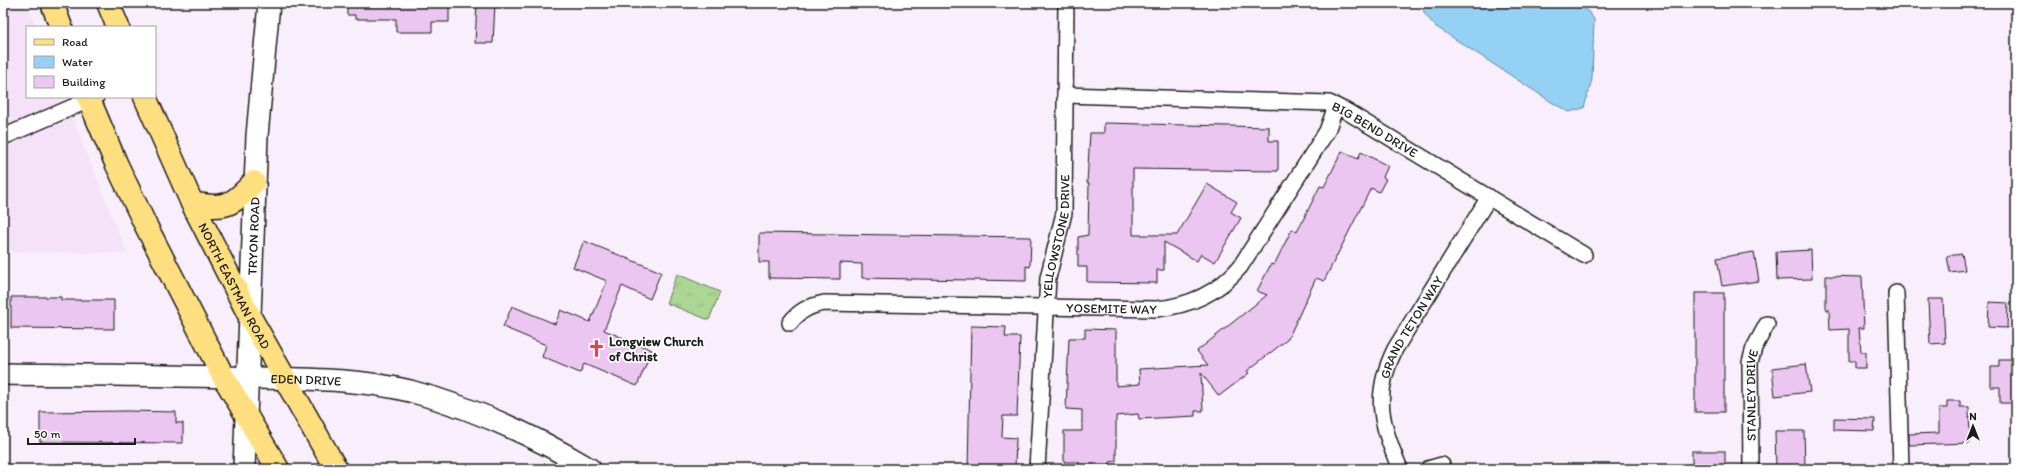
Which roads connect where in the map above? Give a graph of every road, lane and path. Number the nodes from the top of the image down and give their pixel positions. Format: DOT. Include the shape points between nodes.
graph roads {
  1 [pos="52,3"];
  2 [pos="108,3"];
  3 [pos="269,3"];
  4 [pos="1066,3"];
  5 [pos="61,26"];
  6 [pos="118,26"];
  7 [pos="1065,95"];
  8 [pos="91,98"];
  9 [pos="145,98"];
  10 [pos="1336,106"];
  11 [pos="3,137"];
  12 [pos="254,182"];
  13 [pos="1489,197"];
  14 [pos="192,202"];
  15 [pos="1584,255"];
  16 [pos="1896,293"];
  17 [pos="1046,306"];
  18 [pos="250,317"];
  19 [pos="790,323"];
  20 [pos="1767,324"];
  21 [pos="3,374"];
  22 [pos="223,376"];
  23 [pos="248,377"];
  24 [pos="285,378"];
  25 [pos="246,416"];
  26 [pos="244,469"];
  27 [pos="278,469"];
  28 [pos="336,469"];
  29 [pos="590,469"];
  30 [pos="1037,469"];
  31 [pos="1400,469"];
  32 [pos="1751,469"];
  33 [pos="1901,469"];
  1 -- 5 [label="main road"];
  2 -- 6 [label="main road"];
  3 -- 12 [label="street, TRYON ROAD" via="260,82"];
  4 -- 7 [label="street, YELLOWSTONE DRIVE"];
  7 -- 10 [label="street, BIG BEND DRIVE" via="1314,102"];
  7 -- 17 [label="street, YELLOWSTONE DRIVE" via="1064,213 1050,267"];
  8 -- 11 [label="street"];
  8 -- 22 [label="main road" via="116,163"];
  9 -- 14 [label="main road, NORTH EASTMAN ROAD"];
  10 -- 13 [label="street, BIG BEND DRIVE"];
  10 -- 17 [label="street, YOSEMITE WAY" via="1327,131 1247,259 1234,275 1215,290 1191,302 1168,308"];
  12 -- 14 [label="main road" via="230,204 211,206"];
  12 -- 18 [label="street, TRYON ROAD"];
  13 -- 15 [label="street, BIG BEND DRIVE"];
  13 -- 31 [label="street, GRAND TETON WAY" via="1387,364 1382,389 1382,414 1386,436"];
  14 -- 18 [label="main road, NORTH EASTMAN ROAD"];
  16 -- 33 [label="street"];
  17 -- 19 [label="street, YOSEMITE WAY" via="824,303 803,310"];
  17 -- 30 [label="street, YELLOWSTONE DRIVE"];
  18 -- 23 [label="street, TRYON ROAD"];
  18 -- 24 [label="main road, NORTH EASTMAN ROAD"];
  20 -- 32 [label="street, STANLEY DRIVE" via="1754,348 1750,362"];
  21 -- 22 [label="street, EDEN DRIVE"];
  22 -- 23 [label="street, EDEN DRIVE"];
  22 -- 25 [label="main road"];
  23 -- 24 [label="street, EDEN DRIVE"];
  23 -- 25 [label="street, TRYON ROAD"];
  24 -- 28 [label="main road, NORTH EASTMAN ROAD"];
  24 -- 29 [label="street, EDEN DRIVE" via="370,384 409,391 447,402 512,427"];
  25 -- 26 [label="street, TRYON ROAD"];
  25 -- 27 [label="main road"];
}
